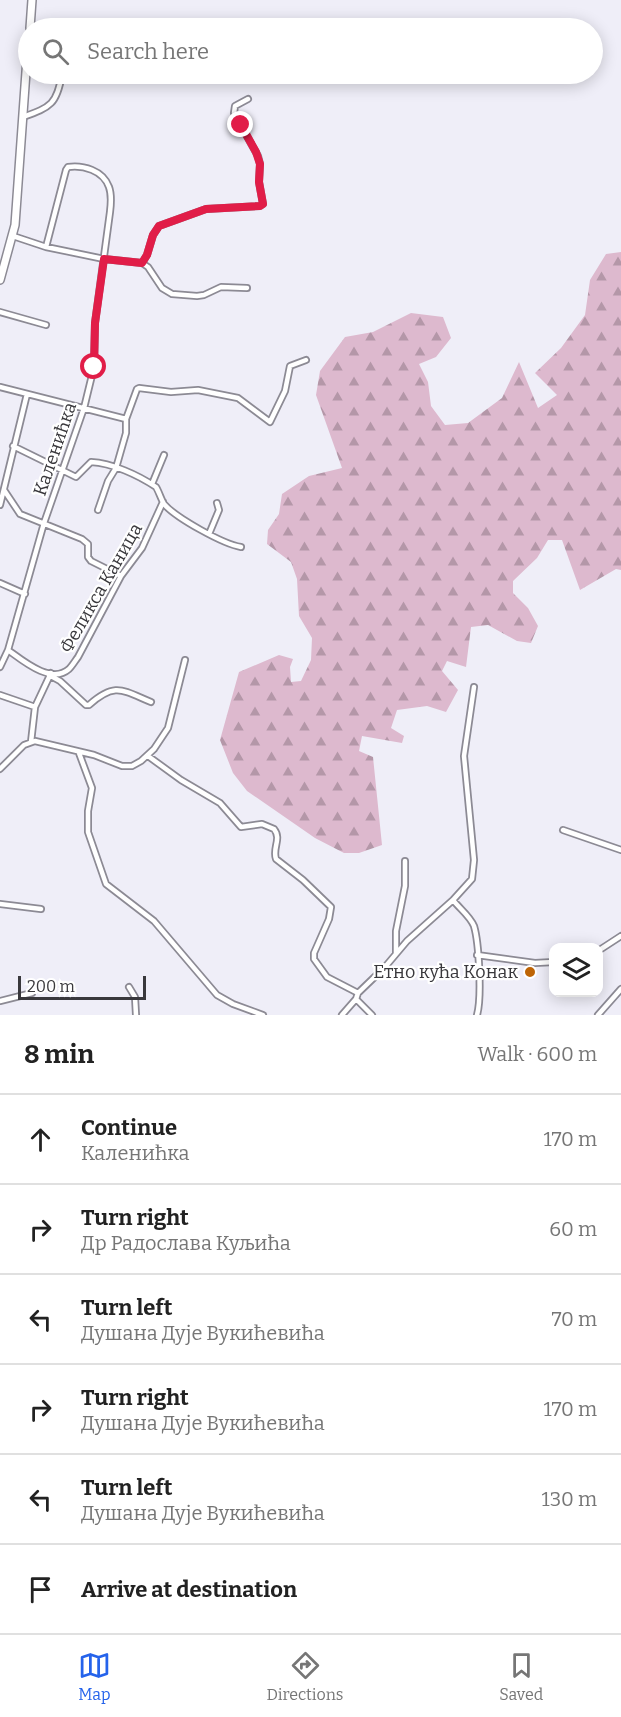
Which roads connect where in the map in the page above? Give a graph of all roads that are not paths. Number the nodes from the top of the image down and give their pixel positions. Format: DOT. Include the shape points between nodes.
graph roads {
  1 [pos="32,0"];
  2 [pos="31,18"];
  3 [pos="25,84"];
  4 [pos="60,84"];
  5 [pos="248,99"];
  6 [pos="23,117"];
  7 [pos="14,236"];
  8 [pos="46,247"];
  9 [pos="104,259"];
  10 [pos="142,263"];
  11 [pos="0,280"];
  12 [pos="248,288"];
  13 [pos="0,312"];
  14 [pos="46,325"];
  15 [pos="306,360"];
  16 [pos="0,387"];
  17 [pos="27,394"];
  18 [pos="84,408"];
  19 [pos="126,419"];
  20 [pos="13,446"];
  21 [pos="164,454"];
  22 [pos="116,468"];
  23 [pos="62,471"];
  24 [pos="3,478"];
  25 [pos="152,484"];
  26 [pos="4,490"];
  27 [pos="163,502"];
  28 [pos="217,503"];
  29 [pos="0,505"];
  30 [pos="98,510"];
  31 [pos="44,523"];
  32 [pos="209,534"];
  33 [pos="241,547"];
  34 [pos="122,576"];
  35 [pos="0,583"];
  36 [pos="25,594"];
  37 [pos="8,650"];
  38 [pos="185,660"];
  39 [pos="0,667"];
  40 [pos="50,674"];
  41 [pos="474,687"];
  42 [pos="0,695"];
  43 [pos="151,702"];
  44 [pos="35,707"];
  45 [pos="31,742"];
  46 [pos="79,753"];
  47 [pos="148,756"];
  48 [pos="0,769"];
  49 [pos="562,830"];
  50 [pos="621,850"];
  51 [pos="405,861"];
  52 [pos="453,900"];
  53 [pos="0,904"];
  54 [pos="41,909"];
  55 [pos="621,936"];
  56 [pos="603,948"];
  57 [pos="396,953"];
  58 [pos="477,955"];
  59 [pos="549,962"];
  60 [pos="129,987"];
  61 [pos="621,989"];
  62 [pos="32,993"];
  63 [pos="357,996"];
  64 [pos="0,1001"];
  65 [pos="136,1015"];
  66 [pos="263,1015"];
  67 [pos="342,1015"];
  68 [pos="372,1015"];
  69 [pos="477,1015"];
  70 [pos="598,1015"];
  1 -- 2 [label="main road"];
  3 -- 6 [label="main road"];
  4 -- 6 [label="street" via="58,95 48,108"];
  5 -- 10 [label="street" via="235,106 234,113 260,164 263,204 206,209 159,226"];
  6 -- 7 [label="main road"];
  7 -- 8 [label="street"];
  7 -- 11 [label="main road"];
  8 -- 9 [label="street"];
  8 -- 9 [label="street, Каленићка" via="68,167 91,168 108,184 110,192"];
  9 -- 10 [label="street"];
  9 -- 18 [label="street, Каленићка" via="95,323 94,367"];
  10 -- 12 [label="street" via="162,288 172,294 197,296 221,287"];
  13 -- 14 [label="street"];
  15 -- 19 [label="street" via="290,366 285,391 270,422 238,398 198,390 139,388"];
  16 -- 17 [label="street"];
  17 -- 18 [label="street"];
  17 -- 20 [label="street"];
  18 -- 19 [label="street"];
  18 -- 23 [label="street, Каленићка"];
  19 -- 22 [label="street"];
  20 -- 23 [label="street"];
  20 -- 24 [label="street"];
  21 -- 25 [label="street"];
  22 -- 23 [label="street" via="91,462 76,477"];
  22 -- 25 [label="street"];
  22 -- 30 [label="street"];
  23 -- 31 [label="street, Каленићка"];
  24 -- 26 [label="street"];
  25 -- 27 [label="street"];
  26 -- 29 [label="street"];
  26 -- 31 [label="street" via="20,514"];
  27 -- 32 [label="street"];
  27 -- 34 [label="street, Феликса Каница" via="142,548"];
  28 -- 32 [label="street" via="218,514"];
  31 -- 34 [label="street" via="82,539 88,544 91,561"];
  31 -- 36 [label="street, Каленићка"];
  32 -- 33 [label="street"];
  34 -- 40 [label="street, Феликса Каница" via="78,657 69,669"];
  35 -- 36 [label="street"];
  36 -- 37 [label="street, Каленићка"];
  37 -- 39 [label="street, Каленићка"];
  37 -- 40 [label="street" via="31,667"];
  38 -- 47 [label="street" via="168,728"];
  40 -- 43 [label="street" via="86,705 112,690 123,690"];
  40 -- 44 [label="street"];
  41 -- 52 [label="street" via="464,756 473,874"];
  42 -- 44 [label="street"];
  44 -- 45 [label="street"];
  45 -- 46 [label="street"];
  45 -- 48 [label="street"];
  46 -- 47 [label="street" via="127,767"];
  46 -- 66 [label="street" via="92,788 88,832 106,884 154,921 217,995"];
  47 -- 63 [label="street" via="220,803 241,827 262,824 274,829 278,837 276,859 332,907 314,959 327,977"];
  49 -- 50 [label="street"];
  51 -- 57 [label="street"];
  52 -- 57 [label="street"];
  52 -- 58 [label="street" via="473,924"];
  53 -- 54 [label="street"];
  55 -- 56 [label="street"];
  57 -- 63 [label="street"];
  58 -- 59 [label="street"];
  58 -- 69 [label="street"];
  60 -- 65 [label="street" via="135,997"];
  61 -- 70 [label="street"];
  62 -- 64 [label="street"];
  63 -- 67 [label="street"];
  63 -- 68 [label="street"];
}
